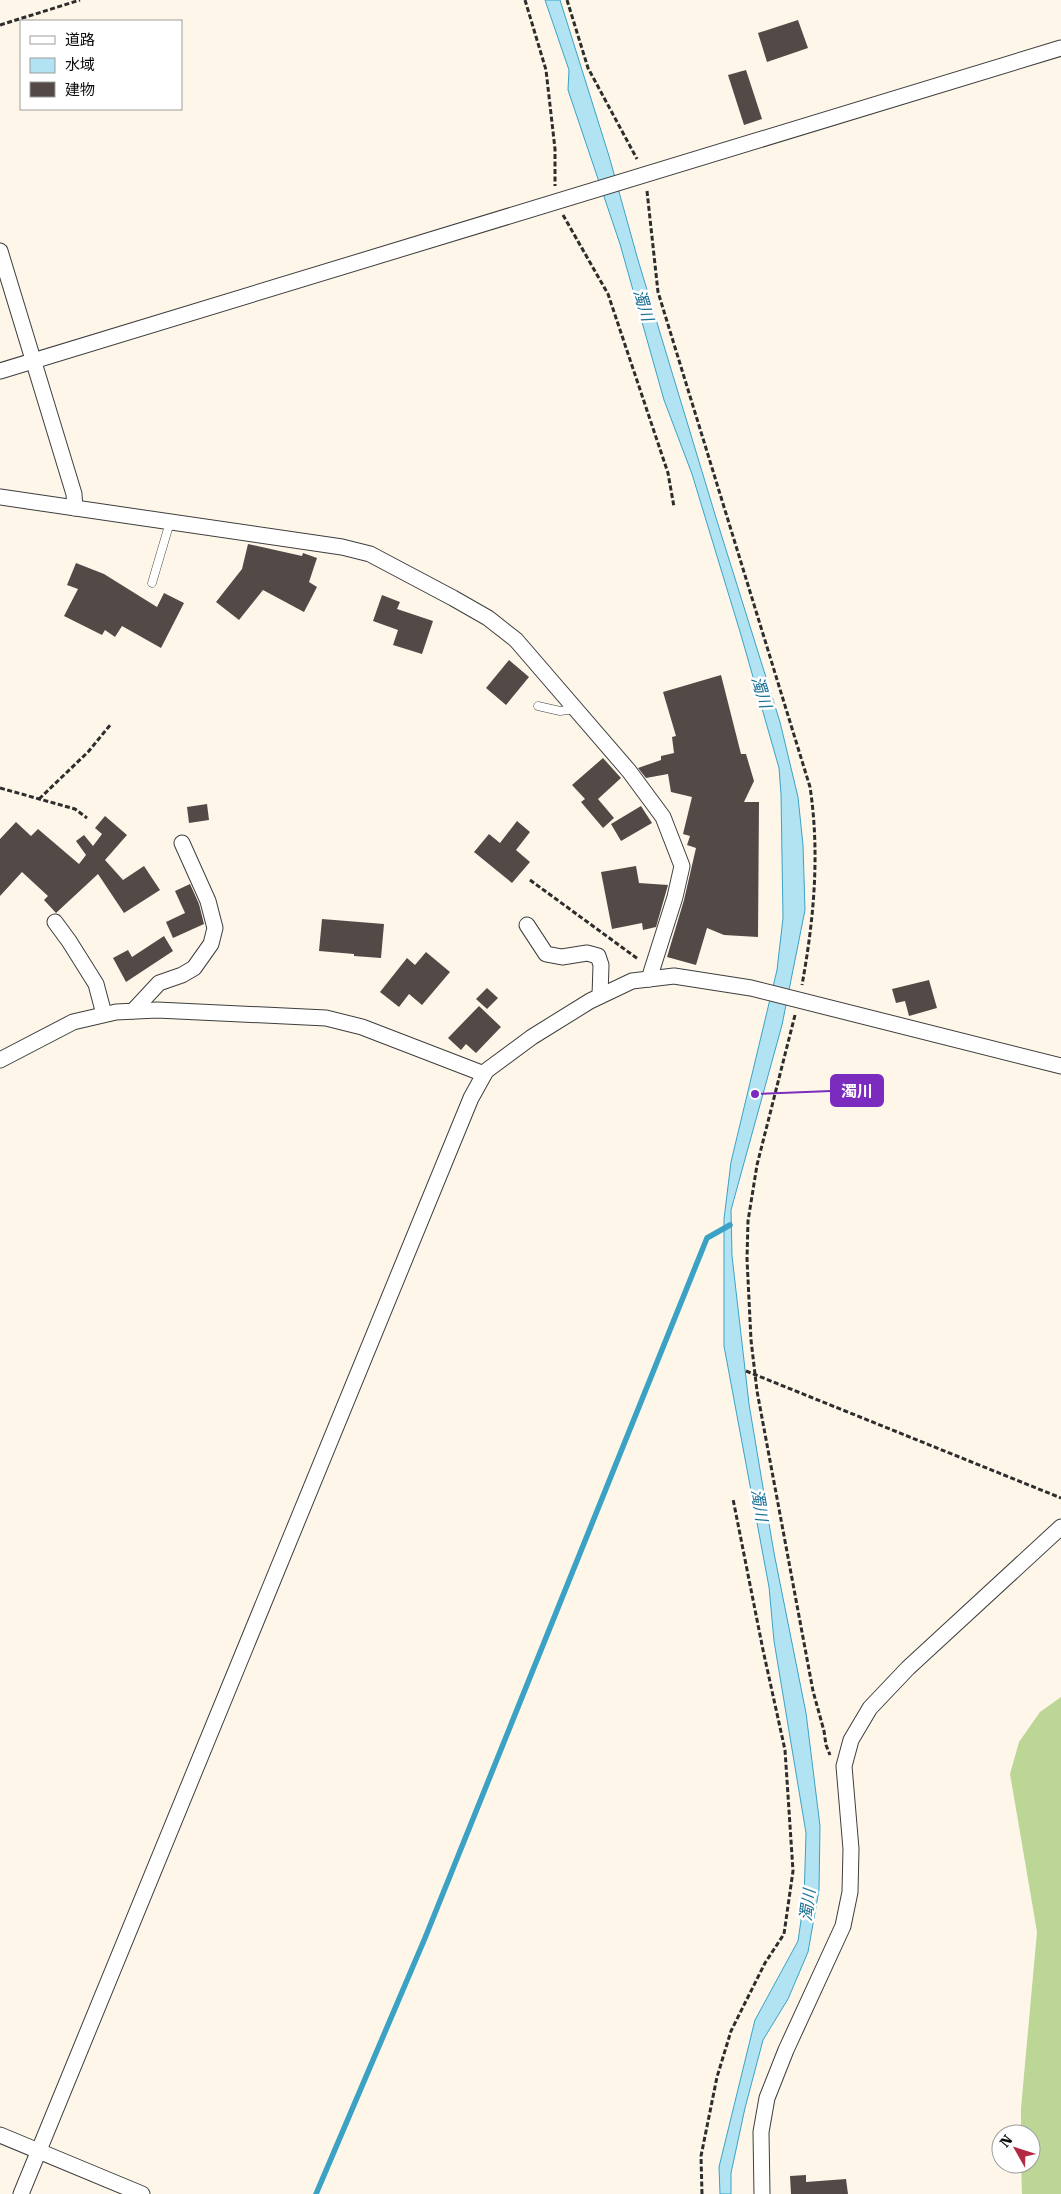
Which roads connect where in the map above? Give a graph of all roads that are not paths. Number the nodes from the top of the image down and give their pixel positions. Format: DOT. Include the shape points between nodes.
graph roads {
  1 [pos="1061,48"];
  2 [pos="0,251"];
  3 [pos="34,360"];
  4 [pos="0,371"];
  5 [pos="0,497"];
  6 [pos="75,508"];
  7 [pos="170,522"];
  8 [pos="152,583"];
  9 [pos="538,706"];
  10 [pos="576,709"];
  11 [pos="182,843"];
  12 [pos="55,922"];
  13 [pos="527,925"];
  14 [pos="651,974"];
  15 [pos="600,996"];
  16 [pos="133,1011"];
  17 [pos="104,1014"];
  18 [pos="0,1060"];
  19 [pos="1061,1066"];
  20 [pos="484,1074"];
  21 [pos="1061,1528"];
  22 [pos="0,2135"];
  23 [pos="40,2152"];
  24 [pos="22,2194"];
  25 [pos="142,2194"];
  26 [pos="762,2194"];
  1 -- 3 [label="street"];
  2 -- 3 [label="street"];
  3 -- 4 [label="street"];
  3 -- 6 [label="street" via="74,494"];
  5 -- 6 [label="street"];
  6 -- 7 [label="street"];
  7 -- 8 [label="lane"];
  7 -- 10 [label="street" via="370,554 488,618 516,640"];
  9 -- 10 [label="lane" via="560,711"];
  10 -- 14 [label="street" via="663,817 678,851 682,866 677,889"];
  11 -- 16 [label="street" via="208,901 215,928 211,944 194,968 159,983"];
  12 -- 17 [label="street" via="96,984"];
  13 -- 15 [label="street" via="546,954 562,957 587,953 598,956 601,965"];
  14 -- 15 [label="street"];
  14 -- 19 [label="street" via="751,988"];
  15 -- 20 [label="street" via="532,1037"];
  16 -- 17 [label="street"];
  16 -- 20 [label="street" via="326,1018 362,1027"];
  17 -- 18 [label="street" via="73,1022"];
  20 -- 23 [label="street" via="467,1108"];
  21 -- 26 [label="street" via="908,1668 870,1708 851,1740 844,1766 851,1849 848,1901 843,1926 786,2050 768,2098 761,2132"];
  22 -- 23 [label="street"];
  23 -- 24 [label="street"];
  23 -- 25 [label="street"];
}
